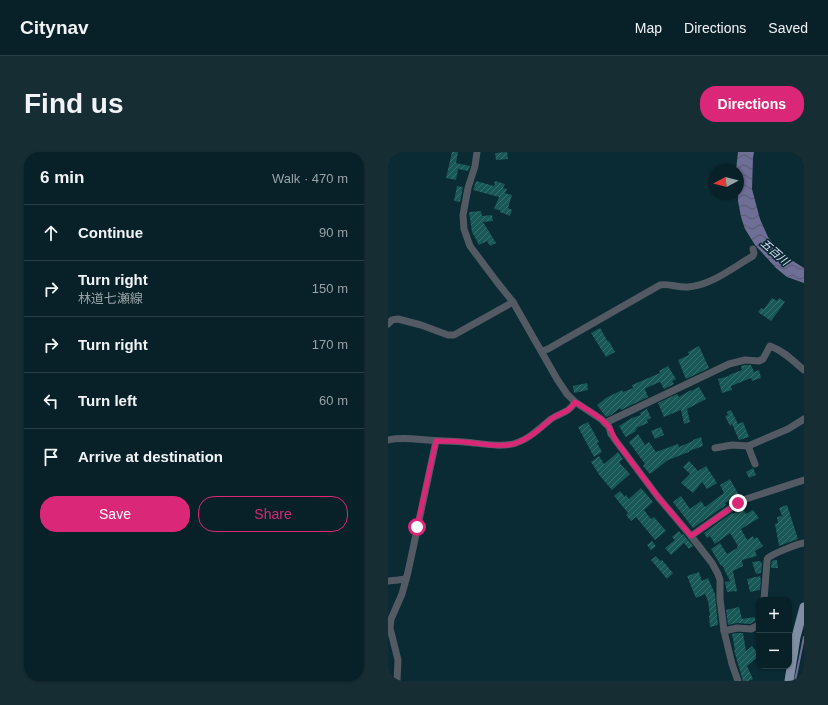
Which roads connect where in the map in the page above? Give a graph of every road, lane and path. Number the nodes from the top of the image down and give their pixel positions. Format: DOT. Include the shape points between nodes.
graph roads {
  1 [pos="477,152"];
  2 [pos="753,249"];
  3 [pos="513,302"];
  4 [pos="388,324"];
  5 [pos="542,351"];
  6 [pos="804,370"];
  7 [pos="575,402"];
  8 [pos="804,419"];
  9 [pos="605,423"];
  10 [pos="388,440"];
  11 [pos="436,441"];
  12 [pos="748,446"];
  13 [pos="715,448"];
  14 [pos="755,464"];
  15 [pos="804,480"];
  16 [pos="691,536"];
  17 [pos="804,543"];
  18 [pos="406,579"];
  19 [pos="388,581"];
  20 [pos="764,597"];
  21 [pos="804,607"];
  22 [pos="756,626"];
  23 [pos="724,632"];
  24 [pos="396,681"];
  25 [pos="738,681"];
  26 [pos="789,681"];
  1 -- 3 [label="street" via="464,210 464,229 473,251"];
  2 -- 5 [label="street" via="753,256 712,281 680,288 660,285 548,350"];
  3 -- 4 [label="street" via="454,335 398,319"];
  3 -- 5 [label="street"];
  5 -- 7 [label="street" via="562,387"];
  6 -- 9 [label="street" via="770,346 763,359 759,361 745,360 729,364"];
  7 -- 9 [label="street"];
  7 -- 11 [label="street" via="572,408 552,418 538,431 518,443"];
  8 -- 12 [label="street" via="788,429"];
  9 -- 16 [label="street" via="649,485"];
  10 -- 11 [label="street" via="412,438"];
  11 -- 18 [label="street"];
  12 -- 13 [label="street"];
  12 -- 14 [label="street"];
  15 -- 16 [label="street" via="746,499"];
  16 -- 23 [label="street" via="718,574"];
  17 -- 20 [label="street" via="768,558"];
  18 -- 19 [label="street"];
  18 -- 24 [label="street" via="390,623 398,660"];
  21 -- 26 [label="main road"];
  22 -- 23 [label="street" via="751,629 737,628"];
  23 -- 25 [label="street"];
}
